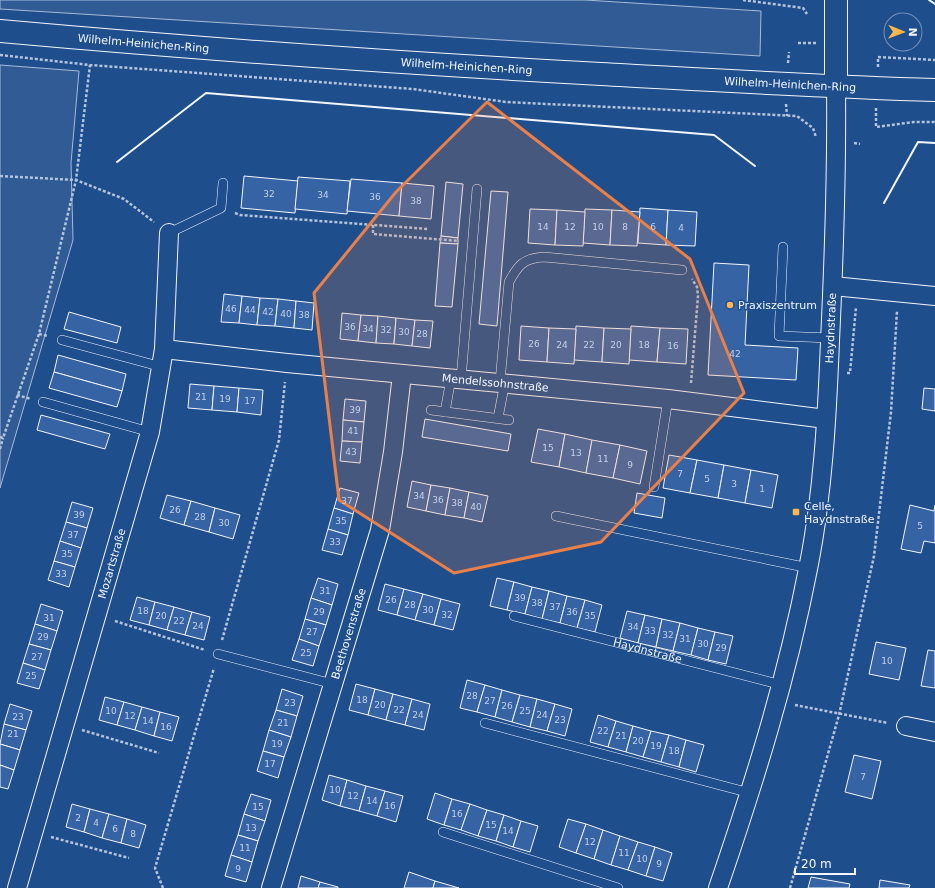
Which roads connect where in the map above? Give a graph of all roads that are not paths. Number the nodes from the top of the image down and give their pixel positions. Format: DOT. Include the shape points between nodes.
graph roads {
  1 [pos="836,0"];
  2 [pos="0,30"];
  3 [pos="836,87"];
  4 [pos="935,90"];
  5 [pos="223,183"];
  6 [pos="477,189"];
  7 [pos="169,233"];
  8 [pos="783,247"];
  9 [pos="682,270"];
  10 [pos="833,286"];
  11 [pos="935,296"];
  12 [pos="830,338"];
  13 [pos="62,340"];
  14 [pos="164,349"];
  15 [pos="162,367"];
  16 [pos="402,374"];
  17 [pos="456,378"];
  18 [pos="502,382"];
  19 [pos="668,398"];
  20 [pos="43,402"];
  21 [pos="431,410"];
  22 [pos="445,412"];
  23 [pos="498,418"];
  24 [pos="826,419"];
  25 [pos="509,420"];
  26 [pos="150,432"];
  27 [pos="654,487"];
  28 [pos="556,516"];
  29 [pos="809,568"];
  30 [pos="514,616"];
  31 [pos="218,654"];
  32 [pos="333,684"];
  33 [pos="780,693"];
  34 [pos="485,723"];
  35 [pos="906,726"];
  36 [pos="935,732"];
  37 [pos="750,793"];
  38 [pos="443,832"];
  39 [pos="18,888"];
  40 [pos="271,888"];
  41 [pos="618,888"];
  42 [pos="718,888"];
  1 -- 3 [label="main road"];
  2 -- 3 [label="main road, Wilhelm-Heinichen-Ring" via="206,49"];
  3 -- 4 [label="main road, Wilhelm-Heinichen-Ring"];
  3 -- 10 [label="street, Haydnstraße"];
  5 -- 7 [label="lane" via="221,208"];
  6 -- 17 [label="lane"];
  7 -- 14 [label="street, Mozartstraße"];
  8 -- 12 [label="lane" via="779,336"];
  9 -- 18 [label="lane" via="544,257 525,260 514,271 509,282"];
  10 -- 11 [label="street"];
  10 -- 12 [label="street, Haydnstraße"];
  12 -- 24 [label="street, Haydnstraße"];
  13 -- 15 [label="lane"];
  14 -- 15 [label="street, Mozartstraße"];
  14 -- 16 [label="street, Mendelssohnstraße"];
  15 -- 26 [label="street, Mozartstraße"];
  16 -- 17 [label="street, Mendelssohnstraße"];
  16 -- 32 [label="street, Beethovenstraße" via="380,530"];
  17 -- 18 [label="street, Mendelssohnstraße"];
  17 -- 22 [label="lane"];
  18 -- 19 [label="street, Mendelssohnstraße"];
  18 -- 23 [label="lane"];
  19 -- 24 [label="street, Mendelssohnstraße"];
  19 -- 27 [label="lane"];
  20 -- 26 [label="lane"];
  21 -- 22 [label="lane"];
  22 -- 23 [label="lane"];
  23 -- 25 [label="lane"];
  24 -- 29 [label="street, Haydnstraße"];
  26 -- 39 [label="street, Mozartstraße"];
  28 -- 29 [label="lane"];
  29 -- 33 [label="street, Haydnstraße"];
  30 -- 33 [label="lane, Haydnstraße"];
  31 -- 32 [label="lane"];
  32 -- 40 [label="street, Beethovenstraße"];
  33 -- 37 [label="street, Haydnstraße"];
  34 -- 37 [label="lane"];
  35 -- 36 [label="street"];
  37 -- 42 [label="street, Haydnstraße"];
  38 -- 41 [label="lane"];
}
